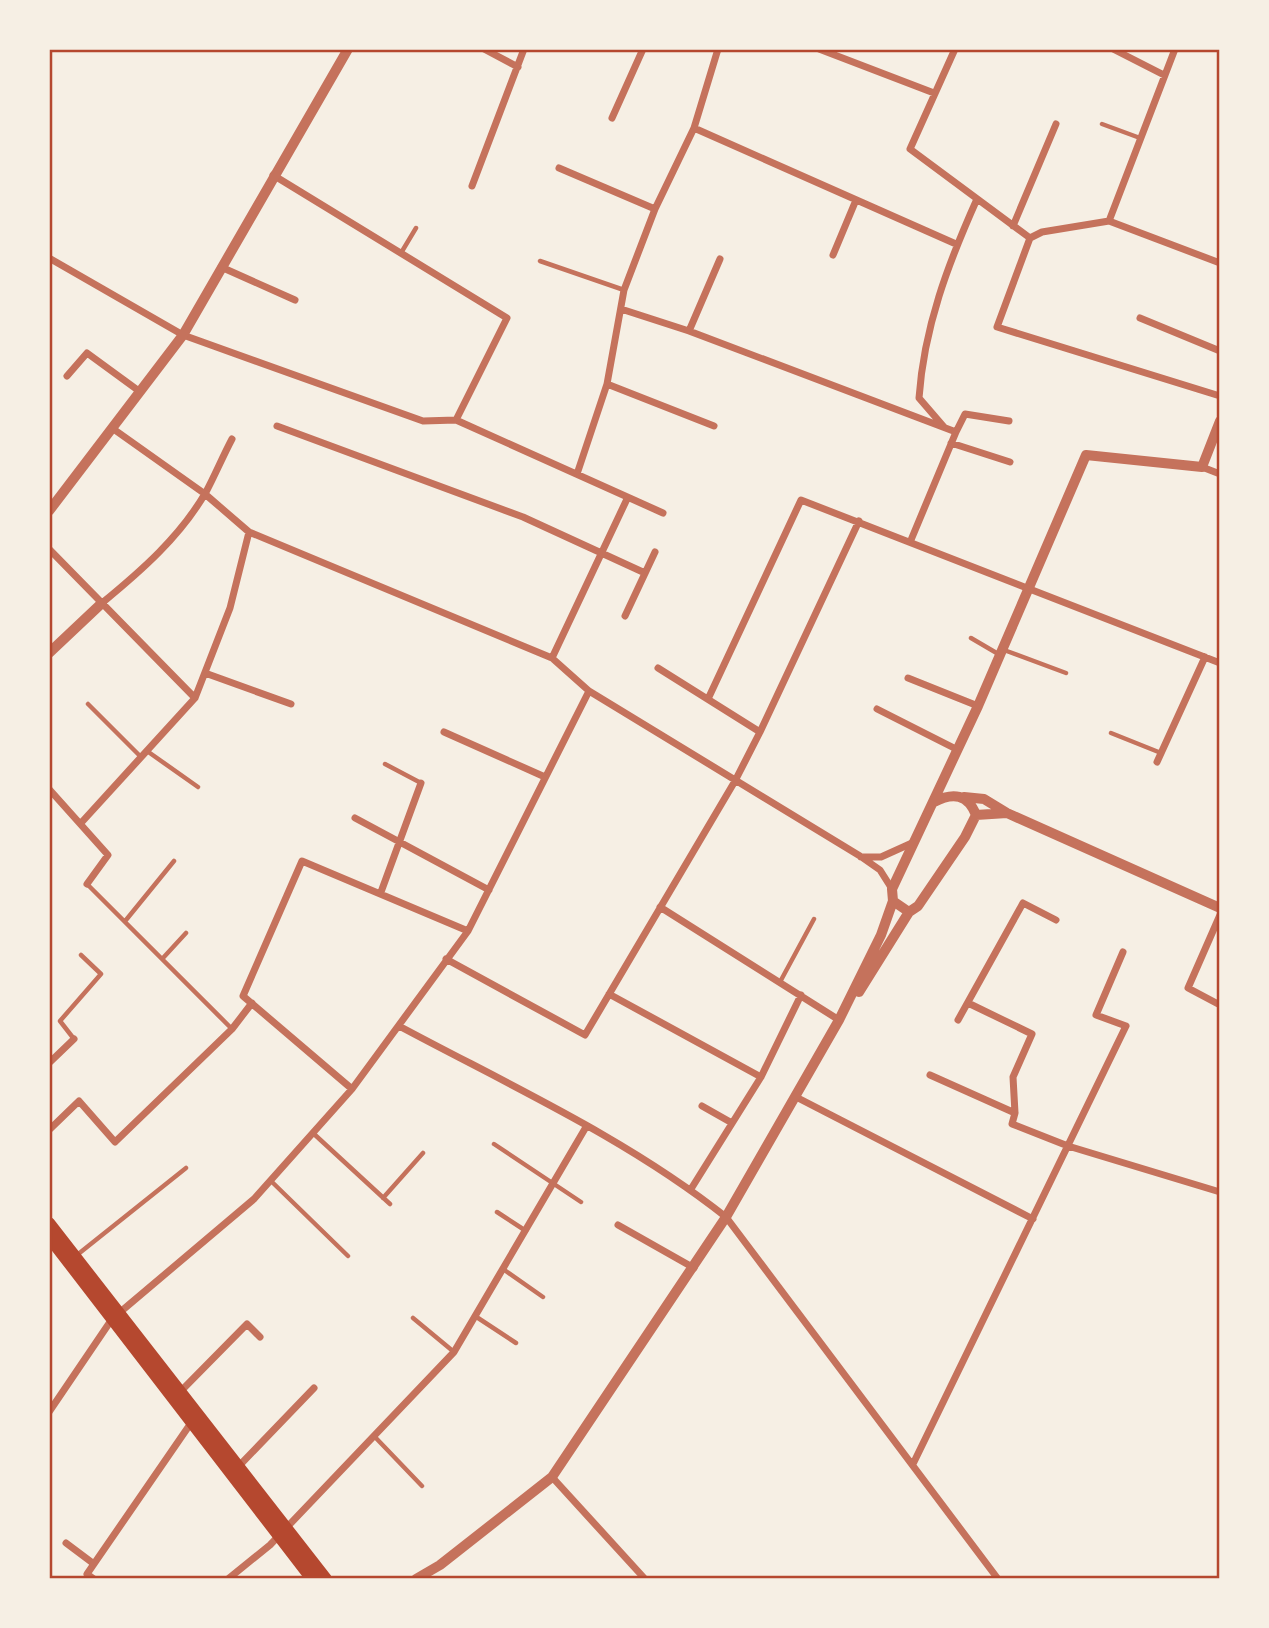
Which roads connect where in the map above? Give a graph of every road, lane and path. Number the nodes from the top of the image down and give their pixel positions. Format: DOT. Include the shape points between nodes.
graph roads {
  1 [pos="348,49"];
  2 [pos="484,49"];
  3 [pos="524,49"];
  4 [pos="643,49"];
  5 [pos="718,49"];
  6 [pos="819,49"];
  7 [pos="955,49"];
  8 [pos="1113,49"];
  9 [pos="1175,49"];
  10 [pos="518,66"];
  11 [pos="1164,75"];
  12 [pos="934,93"];
  13 [pos="612,118"];
  14 [pos="1056,124"];
  15 [pos="1102,124"];
  16 [pos="694,128"];
  17 [pos="1140,138"];
  18 [pos="559,168"];
  19 [pos="273,175"];
  20 [pos="472,186"];
  21 [pos="977,199"];
  22 [pos="856,200"];
  23 [pos="655,209"];
  24 [pos="1109,221"];
  25 [pos="1013,226"];
  26 [pos="416,228"];
  27 [pos="1030,238"];
  28 [pos="956,244"];
  29 [pos="401,253"];
  30 [pos="833,255"];
  31 [pos="49,258"];
  32 [pos="720,259"];
  33 [pos="540,261"];
  34 [pos="1220,262"];
  35 [pos="221,267"];
  36 [pos="624,290"];
  37 [pos="295,300"];
  38 [pos="621,309"];
  39 [pos="1140,318"];
  40 [pos="688,331"];
  41 [pos="183,335"];
  42 [pos="1220,351"];
  43 [pos="67,376"];
  44 [pos="607,384"];
  45 [pos="139,391"];
  46 [pos="1220,396"];
  47 [pos="456,420"];
  48 [pos="1009,421"];
  49 [pos="1220,421"];
  50 [pos="277,426"];
  51 [pos="714,426"];
  52 [pos="112,428"];
  53 [pos="944,428"];
  54 [pos="956,432"];
  55 [pos="232,439"];
  56 [pos="951,443"];
  57 [pos="1010,462"];
  58 [pos="1202,467"];
  59 [pos="577,474"];
  60 [pos="1220,474"];
  61 [pos="205,494"];
  62 [pos="627,499"];
  63 [pos="49,511"];
  64 [pos="663,513"];
  65 [pos="859,521"];
  66 [pos="249,532"];
  67 [pos="911,540"];
  68 [pos="49,549"];
  69 [pos="655,552"];
  70 [pos="601,554"];
  71 [pos="645,573"];
  72 [pos="1031,587"];
  73 [pos="102,603"];
  74 [pos="625,616"];
  75 [pos="971,638"];
  76 [pos="1002,652"];
  77 [pos="49,653"];
  78 [pos="1205,657"];
  79 [pos="552,658"];
  80 [pos="1220,663"];
  81 [pos="658,668"];
  82 [pos="205,673"];
  83 [pos="1066,673"];
  84 [pos="908,678"];
  85 [pos="589,691"];
  86 [pos="195,698"];
  87 [pos="708,699"];
  88 [pos="88,704"];
  89 [pos="291,704"];
  90 [pos="978,706"];
  91 [pos="877,709"];
  92 [pos="444,732"];
  93 [pos="761,732"];
  94 [pos="1111,733"];
  95 [pos="958,750"];
  96 [pos="1161,753"];
  97 [pos="144,754"];
  98 [pos="1157,762"];
  99 [pos="385,764"];
  100 [pos="545,778"];
  101 [pos="735,781"];
  102 [pos="421,783"];
  103 [pos="198,787"];
  104 [pos="49,789"];
  105 [pos="962,796"];
  106 [pos="934,802"];
  107 [pos="1007,813"];
  108 [pos="976,816"];
  109 [pos="355,818"];
  110 [pos="81,823"];
  111 [pos="401,843"];
  112 [pos="912,843"];
  113 [pos="860,856"];
  114 [pos="174,861"];
  115 [pos="87,884"];
  116 [pos="892,889"];
  117 [pos="489,890"];
  118 [pos="381,892"];
  119 [pos="892,901"];
  120 [pos="660,907"];
  121 [pos="1220,908"];
  122 [pos="909,912"];
  123 [pos="1220,915"];
  124 [pos="814,919"];
  125 [pos="126,920"];
  126 [pos="1056,920"];
  127 [pos="468,931"];
  128 [pos="186,933"];
  129 [pos="1123,952"];
  130 [pos="81,955"];
  131 [pos="163,958"];
  132 [pos="446,959"];
  133 [pos="780,982"];
  134 [pos="609,994"];
  135 [pos="801,995"];
  136 [pos="252,1003"];
  137 [pos="968,1003"];
  138 [pos="1220,1005"];
  139 [pos="839,1020"];
  140 [pos="958,1020"];
  141 [pos="399,1026"];
  142 [pos="232,1028"];
  143 [pos="74,1039"];
  144 [pos="49,1063"];
  145 [pos="930,1075"];
  146 [pos="761,1077"];
  147 [pos="352,1089"];
  148 [pos="796,1097"];
  149 [pos="702,1106"];
  150 [pos="1015,1114"];
  151 [pos="732,1123"];
  152 [pos="586,1127"];
  153 [pos="49,1130"];
  154 [pos="314,1134"];
  155 [pos="494,1144"];
  156 [pos="1068,1146"];
  157 [pos="423,1153"];
  158 [pos="186,1168"];
  159 [pos="271,1181"];
  160 [pos="554,1183"];
  161 [pos="691,1189"];
  162 [pos="1220,1192"];
  163 [pos="383,1198"];
  164 [pos="581,1202"];
  165 [pos="390,1204"];
  166 [pos="497,1212"];
  167 [pos="726,1217"];
  168 [pos="1033,1219"];
  169 [pos="49,1223"];
  170 [pos="618,1225"];
  171 [pos="526,1231"];
  172 [pos="49,1237"];
  173 [pos="75,1256"];
  174 [pos="348,1256"];
  175 [pos="694,1268"];
  176 [pos="503,1269"];
  177 [pos="543,1297"];
  178 [pos="475,1315"];
  179 [pos="115,1316"];
  180 [pos="413,1318"];
  181 [pos="260,1337"];
  182 [pos="516,1343"];
  183 [pos="454,1352"];
  184 [pos="314,1388"];
  185 [pos="180,1392"];
  186 [pos="49,1412"];
  187 [pos="191,1423"];
  188 [pos="374,1436"];
  189 [pos="914,1464"];
  190 [pos="238,1467"];
  191 [pos="552,1477"];
  192 [pos="422,1486"];
  193 [pos="282,1532"];
  194 [pos="66,1543"];
  195 [pos="93,1564"];
  196 [pos="440,1566"];
  197 [pos="90,1576"];
  198 [pos="228,1579"];
  199 [pos="312,1579"];
  200 [pos="326,1579"];
  201 [pos="416,1579"];
  202 [pos="434,1579"];
  203 [pos="645,1579"];
  204 [pos="998,1579"];
  1 -- 19 [label="street"];
  2 -- 10 [label="street"];
  3 -- 10 [label="street"];
  4 -- 13 [label="street"];
  5 -- 16 [label="street"];
  6 -- 12 [label="street"];
  7 -- 12 [label="street"];
  8 -- 11 [label="street"];
  9 -- 11 [label="street"];
  10 -- 20 [label="street"];
  11 -- 17 [label="street"];
  12 -- 21 [label="street" via="910,149"];
  14 -- 25 [label="street"];
  15 -- 17 [label="lane"];
  16 -- 22 [label="street"];
  16 -- 23 [label="street"];
  17 -- 24 [label="street"];
  18 -- 23 [label="street"];
  19 -- 29 [label="street"];
  19 -- 35 [label="street"];
  21 -- 25 [label="street"];
  21 -- 28 [label="street"];
  22 -- 28 [label="street"];
  22 -- 30 [label="street"];
  23 -- 36 [label="street"];
  24 -- 27 [label="street"];
  24 -- 34 [label="street"];
  25 -- 27 [label="street"];
  26 -- 29 [label="lane"];
  27 -- 46 [label="street" via="997,327"];
  28 -- 53 [label="street" via="922,352 919,398"];
  29 -- 47 [label="street" via="507,318"];
  31 -- 41 [label="street"];
  32 -- 40 [label="street"];
  33 -- 36 [label="lane"];
  35 -- 37 [label="street"];
  35 -- 41 [label="street"];
  36 -- 38 [label="street"];
  38 -- 40 [label="street"];
  38 -- 44 [label="street"];
  39 -- 42 [label="street"];
  40 -- 53 [label="street"];
  41 -- 45 [label="street"];
  41 -- 47 [label="street" via="423,421"];
  43 -- 45 [label="street" via="87,353"];
  44 -- 51 [label="street"];
  44 -- 59 [label="street"];
  45 -- 52 [label="street"];
  47 -- 59 [label="street"];
  48 -- 54 [label="street" via="965,414"];
  49 -- 58 [label="street"];
  50 -- 70 [label="street" via="523,517"];
  52 -- 61 [label="street"];
  52 -- 63 [label="street"];
  53 -- 54 [label="street"];
  54 -- 56 [label="street"];
  55 -- 61 [label="street"];
  56 -- 57 [label="street"];
  56 -- 67 [label="street"];
  58 -- 60 [label="street"];
  58 -- 72 [label="street" via="1086,455"];
  59 -- 62 [label="street"];
  61 -- 66 [label="street"];
  61 -- 73 [label="street" via="149,564"];
  62 -- 64 [label="street"];
  62 -- 70 [label="street"];
  65 -- 67 [label="street"];
  65 -- 87 [label="street" via="801,500"];
  65 -- 93 [label="street"];
  66 -- 79 [label="street"];
  66 -- 82 [label="street" via="230,608"];
  67 -- 72 [label="street"];
  68 -- 73 [label="street"];
  69 -- 71 [label="street"];
  70 -- 71 [label="street"];
  70 -- 79 [label="street"];
  71 -- 74 [label="street"];
  72 -- 76 [label="street"];
  72 -- 78 [label="street"];
  73 -- 77 [label="street"];
  73 -- 86 [label="street"];
  75 -- 76 [label="lane"];
  76 -- 83 [label="lane"];
  76 -- 90 [label="street"];
  78 -- 80 [label="street"];
  78 -- 96 [label="street"];
  79 -- 85 [label="street"];
  81 -- 87 [label="street"];
  82 -- 86 [label="street"];
  82 -- 89 [label="street"];
  84 -- 90 [label="street"];
  85 -- 100 [label="street"];
  85 -- 101 [label="street"];
  86 -- 97 [label="street"];
  87 -- 93 [label="street"];
  88 -- 97 [label="lane"];
  90 -- 95 [label="street"];
  91 -- 95 [label="street"];
  92 -- 100 [label="street"];
  93 -- 101 [label="street"];
  94 -- 96 [label="lane"];
  95 -- 106 [label="street"];
  96 -- 98 [label="street"];
  97 -- 103 [label="lane"];
  97 -- 110 [label="street"];
  99 -- 102 [label="lane"];
  100 -- 117 [label="street"];
  101 -- 113 [label="street"];
  101 -- 120 [label="street"];
  102 -- 111 [label="street"];
  104 -- 110 [label="street"];
  105 -- 106 [label="street" via="948,795"];
  105 -- 107 [label="street" via="984,799"];
  105 -- 108 [label="street" via="972,804"];
  106 -- 112 [label="street"];
  107 -- 108 [label="street"];
  107 -- 121 [label="street"];
  108 -- 122 [label="street" via="918,906"];
  109 -- 111 [label="street"];
  110 -- 115 [label="street" via="108,855"];
  111 -- 117 [label="street"];
  111 -- 118 [label="street"];
  112 -- 113 [label="street" via="881,857"];
  112 -- 116 [label="street"];
  113 -- 116 [label="street" via="880,870"];
  114 -- 125 [label="lane"];
  115 -- 125 [label="lane"];
  116 -- 119 [label="street"];
  117 -- 127 [label="street"];
  118 -- 127 [label="street"];
  118 -- 136 [label="street" via="302,861 243,996"];
  119 -- 122 [label="street"];
  119 -- 139 [label="street"];
  120 -- 133 [label="street"];
  120 -- 134 [label="street"];
  122 -- 139 [label="street"];
  123 -- 138 [label="street" via="1188,988"];
  124 -- 133 [label="lane"];
  125 -- 131 [label="lane"];
  126 -- 137 [label="street" via="1023,903"];
  127 -- 132 [label="street"];
  128 -- 131 [label="lane"];
  129 -- 156 [label="street" via="1096,1015 1126,1026"];
  130 -- 143 [label="lane" via="101,974 60,1021"];
  131 -- 142 [label="lane"];
  132 -- 134 [label="street" via="585,1035"];
  132 -- 141 [label="street"];
  133 -- 135 [label="street"];
  134 -- 146 [label="street"];
  135 -- 139 [label="street"];
  135 -- 146 [label="street"];
  136 -- 142 [label="street"];
  136 -- 147 [label="street"];
  137 -- 140 [label="street"];
  137 -- 150 [label="street" via="1032,1034 1013,1077"];
  139 -- 148 [label="street"];
  141 -- 147 [label="street"];
  141 -- 152 [label="street"];
  142 -- 153 [label="street" via="115,1142 79,1101"];
  143 -- 144 [label="street"];
  145 -- 150 [label="street"];
  146 -- 151 [label="street"];
  147 -- 154 [label="street"];
  148 -- 167 [label="street"];
  148 -- 168 [label="street"];
  149 -- 151 [label="street"];
  150 -- 156 [label="street" via="1012,1124"];
  151 -- 161 [label="street"];
  152 -- 160 [label="street"];
  152 -- 161 [label="street"];
  154 -- 159 [label="street"];
  154 -- 163 [label="lane"];
  155 -- 160 [label="lane"];
  156 -- 162 [label="street"];
  156 -- 168 [label="street"];
  157 -- 163 [label="lane"];
  158 -- 173 [label="lane"];
  159 -- 174 [label="lane"];
  159 -- 179 [label="street"];
  160 -- 164 [label="lane"];
  160 -- 171 [label="street"];
  161 -- 167 [label="street"];
  163 -- 165 [label="lane"];
  166 -- 171 [label="lane"];
  167 -- 175 [label="street"];
  167 -- 189 [label="street"];
  168 -- 189 [label="street"];
  169 -- 173 [label="main road"];
  170 -- 175 [label="street"];
  171 -- 176 [label="street"];
  172 -- 179 [label="main road"];
  173 -- 179 [label="main road"];
  175 -- 191 [label="street"];
  176 -- 177 [label="lane"];
  176 -- 178 [label="street"];
  178 -- 182 [label="lane"];
  178 -- 183 [label="street"];
  179 -- 185 [label="main road"];
  179 -- 186 [label="street"];
  179 -- 187 [label="main road"];
  180 -- 183 [label="lane"];
  181 -- 185 [label="street" via="247,1324"];
  183 -- 188 [label="street"];
  184 -- 190 [label="street"];
  185 -- 190 [label="main road"];
  187 -- 193 [label="main road"];
  187 -- 195 [label="street"];
  188 -- 192 [label="lane"];
  188 -- 193 [label="street"];
  189 -- 204 [label="street"];
  190 -- 193 [label="main road"];
  191 -- 196 [label="street"];
  191 -- 203 [label="street"];
  193 -- 198 [label="street"];
  193 -- 199 [label="main road"];
  193 -- 200 [label="main road"];
  194 -- 195 [label="street"];
  195 -- 197 [label="street"];
  196 -- 201 [label="street"];
  196 -- 202 [label="street"];
}
